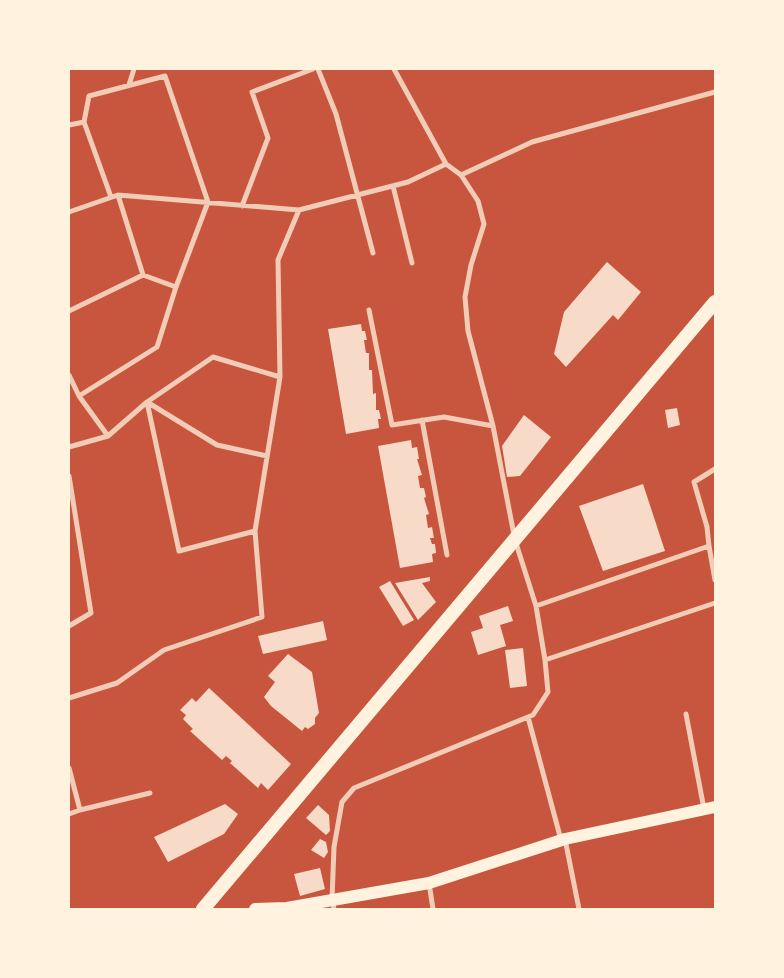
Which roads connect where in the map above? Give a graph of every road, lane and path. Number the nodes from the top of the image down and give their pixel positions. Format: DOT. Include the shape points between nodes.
graph roads {
  1 [pos="134,69"];
  2 [pos="314,69"];
  3 [pos="318,69"];
  4 [pos="394,69"];
  5 [pos="129,85"];
  6 [pos="715,92"];
  7 [pos="84,122"];
  8 [pos="69,124"];
  9 [pos="446,164"];
  10 [pos="461,176"];
  11 [pos="393,186"];
  12 [pos="118,195"];
  13 [pos="357,196"];
  14 [pos="110,197"];
  15 [pos="208,202"];
  16 [pos="242,206"];
  17 [pos="299,210"];
  18 [pos="69,212"];
  19 [pos="373,253"];
  20 [pos="412,263"];
  21 [pos="143,275"];
  22 [pos="176,287"];
  23 [pos="715,302"];
  24 [pos="69,310"];
  25 [pos="369,310"];
  26 [pos="69,375"];
  27 [pos="280,377"];
  28 [pos="79,396"];
  29 [pos="147,402"];
  30 [pos="422,420"];
  31 [pos="493,426"];
  32 [pos="108,436"];
  33 [pos="69,447"];
  34 [pos="267,456"];
  35 [pos="715,469"];
  36 [pos="69,476"];
  37 [pos="71,508"];
  38 [pos="254,531"];
  39 [pos="515,540"];
  40 [pos="709,546"];
  41 [pos="447,555"];
  42 [pos="715,580"];
  43 [pos="715,603"];
  44 [pos="536,606"];
  45 [pos="69,626"];
  46 [pos="545,660"];
  47 [pos="69,698"];
  48 [pos="686,714"];
  49 [pos="528,717"];
  50 [pos="69,768"];
  51 [pos="150,794"];
  52 [pos="709,808"];
  53 [pos="80,810"];
  54 [pos="69,814"];
  55 [pos="563,840"];
  56 [pos="429,883"];
  57 [pos="333,905"];
  58 [pos="203,909"];
  59 [pos="255,909"];
  60 [pos="433,909"];
  61 [pos="579,909"];
  1 -- 5 [label="street"];
  2 -- 16 [label="street" via="252,92 268,138"];
  3 -- 13 [label="street" via="336,114"];
  4 -- 9 [label="street"];
  5 -- 7 [label="street" via="89,96"];
  5 -- 15 [label="street" via="165,76"];
  6 -- 10 [label="street" via="532,142"];
  7 -- 8 [label="street"];
  7 -- 14 [label="street"];
  9 -- 10 [label="street"];
  9 -- 11 [label="street"];
  10 -- 31 [label="street" via="478,201 484,224 465,297 468,331"];
  11 -- 13 [label="street"];
  11 -- 20 [label="street"];
  12 -- 14 [label="street"];
  12 -- 15 [label="street"];
  12 -- 21 [label="street"];
  13 -- 17 [label="street"];
  13 -- 19 [label="street"];
  14 -- 18 [label="street"];
  15 -- 16 [label="street"];
  15 -- 22 [label="street"];
  16 -- 17 [label="street"];
  17 -- 27 [label="street" via="278,260"];
  21 -- 22 [label="street"];
  21 -- 24 [label="street"];
  22 -- 28 [label="street" via="157,347"];
  23 -- 39 [label="highway"];
  25 -- 30 [label="street" via="392,425"];
  26 -- 28 [label="street"];
  27 -- 29 [label="street" via="213,357"];
  27 -- 34 [label="street"];
  28 -- 32 [label="street"];
  29 -- 32 [label="street"];
  29 -- 34 [label="street" via="217,445"];
  29 -- 38 [label="street" via="179,551"];
  30 -- 31 [label="street" via="444,417"];
  30 -- 41 [label="street"];
  31 -- 39 [label="street"];
  32 -- 33 [label="street"];
  34 -- 38 [label="street"];
  35 -- 40 [label="street" via="694,482"];
  36 -- 37 [label="street"];
  37 -- 45 [label="street" via="91,614"];
  38 -- 47 [label="street" via="262,617 164,650 117,683"];
  39 -- 44 [label="street"];
  39 -- 58 [label="highway"];
  40 -- 42 [label="street"];
  40 -- 44 [label="street"];
  43 -- 46 [label="street"];
  44 -- 46 [label="street"];
  46 -- 49 [label="street" via="548,692 533,715"];
  48 -- 52 [label="street"];
  49 -- 55 [label="street"];
  49 -- 57 [label="street" via="354,788 342,802 334,847"];
  50 -- 53 [label="street"];
  51 -- 53 [label="street"];
  52 -- 55 [label="main road"];
  53 -- 54 [label="street"];
  55 -- 56 [label="main road"];
  55 -- 61 [label="street"];
  56 -- 57 [label="main road"];
  56 -- 60 [label="street"];
  57 -- 59 [label="main road"];
}
